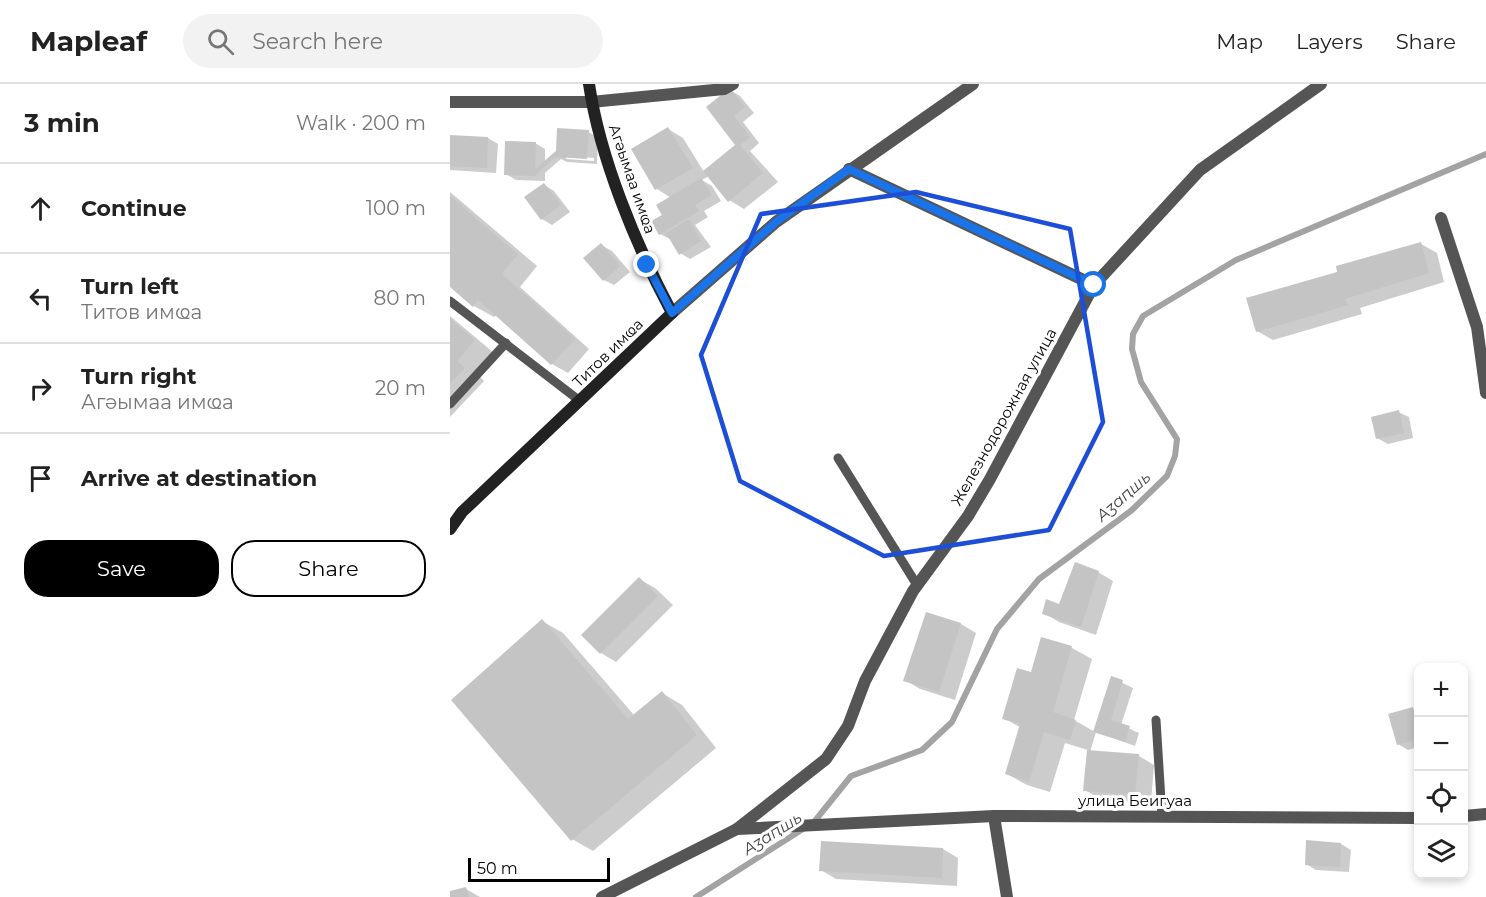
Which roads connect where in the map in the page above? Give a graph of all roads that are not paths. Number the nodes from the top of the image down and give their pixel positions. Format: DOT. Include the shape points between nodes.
graph roads {
  1 [pos="589,84"];
  2 [pos="733,84"];
  3 [pos="973,84"];
  4 [pos="1321,84"];
  5 [pos="450,102"];
  6 [pos="591,102"];
  7 [pos="849,169"];
  8 [pos="1441,218"];
  9 [pos="1094,285"];
  10 [pos="450,301"];
  11 [pos="672,313"];
  12 [pos="506,343"];
  13 [pos="1486,393"];
  14 [pos="580,401"];
  15 [pos="450,404"];
  16 [pos="838,458"];
  17 [pos="450,529"];
  18 [pos="917,585"];
  19 [pos="1156,720"];
  20 [pos="1486,814"];
  21 [pos="994,816"];
  22 [pos="1162,816"];
  23 [pos="1468,816"];
  24 [pos="1414,818"];
  25 [pos="736,828"];
  26 [pos="607,896"];
  27 [pos="1007,897"];
  1 -- 6 [label="street, Агәымаа имҩа"];
  2 -- 6 [label="street" via="724,89"];
  3 -- 7 [label="street, Титов имҩа"];
  4 -- 9 [label="street, Железнодорожная улица" via="1200,170"];
  5 -- 6 [label="street"];
  6 -- 11 [label="street, Агәымаа имҩа" via="603,147 647,265"];
  7 -- 9 [label="street"];
  7 -- 11 [label="street, Титов имҩа" via="776,222"];
  8 -- 13 [label="street" via="1477,327"];
  9 -- 18 [label="street, Железнодорожная улица" via="990,479"];
  10 -- 12 [label="lane"];
  11 -- 14 [label="street, Титов имҩа"];
  12 -- 14 [label="lane"];
  12 -- 15 [label="lane"];
  14 -- 17 [label="street, Титов имҩа" via="462,512"];
  16 -- 18 [label="lane"];
  18 -- 25 [label="street, Железнодорожная улица" via="865,681 848,726 826,759"];
  19 -- 22 [label="lane"];
  20 -- 23 [label="street"];
  21 -- 22 [label="street, улица Беигуаа"];
  21 -- 25 [label="street, улица Беигуаа"];
  21 -- 27 [label="street"];
  22 -- 24 [label="street, улица Беигуаа"];
  25 -- 26 [label="street"];
}
